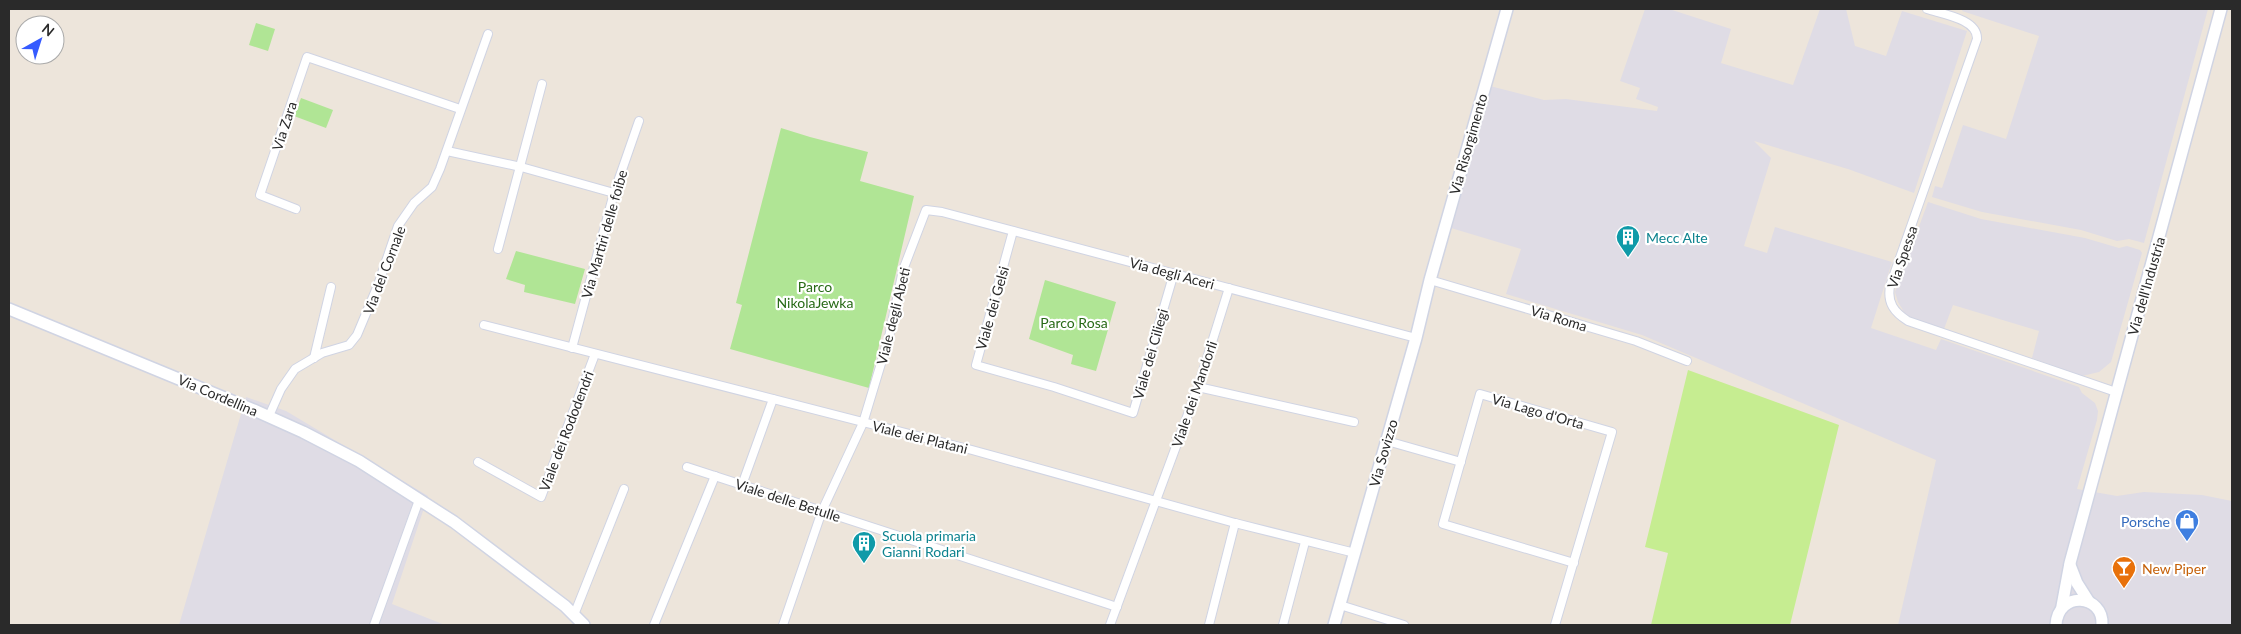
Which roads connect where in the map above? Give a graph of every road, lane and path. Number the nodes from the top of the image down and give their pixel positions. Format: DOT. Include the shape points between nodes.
graph roads {
  1 [pos="1507,9"];
  2 [pos="1927,9"];
  3 [pos="2221,9"];
  4 [pos="488,34"];
  5 [pos="542,84"];
  6 [pos="460,109"];
  7 [pos="639,121"];
  8 [pos="446,150"];
  9 [pos="519,166"];
  10 [pos="614,193"];
  11 [pos="296,209"];
  12 [pos="926,210"];
  13 [pos="1014,231"];
  14 [pos="498,249"];
  15 [pos="1174,273"];
  16 [pos="1430,280"];
  17 [pos="331,287"];
  18 [pos="1229,288"];
  19 [pos="9,309"];
  20 [pos="484,325"];
  21 [pos="1416,338"];
  22 [pos="572,348"];
  23 [pos="595,354"];
  24 [pos="314,358"];
  25 [pos="1687,361"];
  26 [pos="1054,387"];
  27 [pos="1198,387"];
  28 [pos="2116,392"];
  29 [pos="773,399"];
  30 [pos="268,416"];
  31 [pos="862,422"];
  32 [pos="1354,422"];
  33 [pos="1387,441"];
  34 [pos="478,462"];
  35 [pos="1461,462"];
  36 [pos="687,467"];
  37 [pos="715,476"];
  38 [pos="742,485"];
  39 [pos="624,489"];
  40 [pos="419,500"];
  41 [pos="1156,500"];
  42 [pos="822,511"];
  43 [pos="1235,523"];
  44 [pos="1305,542"];
  45 [pos="1355,553"];
  46 [pos="1574,563"];
  47 [pos="2070,563"];
  48 [pos="2089,602"];
  49 [pos="1340,605"];
  50 [pos="2062,606"];
  51 [pos="1117,607"];
  52 [pos="574,615"];
  53 [pos="374,625"];
  54 [pos="584,625"];
  55 [pos="654,625"];
  56 [pos="783,625"];
  57 [pos="1110,625"];
  58 [pos="1209,625"];
  59 [pos="1283,625"];
  60 [pos="1334,625"];
  61 [pos="1404,625"];
  62 [pos="1555,625"];
  63 [pos="2056,625"];
  64 [pos="2102,625"];
  1 -- 16 [label="street, Via Risorgimento"];
  2 -- 28 [label="street, Via Spessa" via="1968,24 1975,29 1977,39 1890,286 1893,308 1908,321"];
  3 -- 28 [label="street, Via dell'Industria"];
  4 -- 6 [label="street, Via del Cornale"];
  5 -- 9 [label="street"];
  6 -- 8 [label="street, Via del Cornale"];
  6 -- 11 [label="street, Via Zara" via="306,57 260,195"];
  7 -- 10 [label="street, Via Martiri delle foibe"];
  8 -- 9 [label="street"];
  8 -- 24 [label="street, Via del Cornale" via="432,187 414,203 398,226 357,336 349,345"];
  9 -- 10 [label="street"];
  9 -- 14 [label="street"];
  10 -- 22 [label="street, Via Martiri delle foibe"];
  12 -- 13 [label="street, Via degli Aceri"];
  12 -- 31 [label="street, Viale degli Abeti" via="903,270 889,337"];
  13 -- 15 [label="street, Via degli Aceri"];
  13 -- 26 [label="street, Viale dei Gelsi" via="976,365"];
  15 -- 18 [label="street, Via degli Aceri"];
  15 -- 26 [label="street, Viale dei Ciliegi" via="1133,413"];
  16 -- 21 [label="street, Via Sovizzo"];
  16 -- 25 [label="street, Via Roma" via="1631,339"];
  17 -- 24 [label="street"];
  18 -- 21 [label="street, Via degli Aceri"];
  18 -- 27 [label="street, Viale dei Mandorli"];
  19 -- 30 [label="street, Via Cordellina"];
  20 -- 22 [label="street, Viale dei Platani"];
  21 -- 33 [label="street, Via Sovizzo"];
  22 -- 23 [label="street, Viale dei Platani"];
  23 -- 29 [label="street, Viale dei Platani"];
  23 -- 34 [label="street, Viale dei Rododendri" via="541,497"];
  24 -- 30 [label="street, Via del Cornale" via="287,378"];
  27 -- 32 [label="street"];
  27 -- 41 [label="street, Viale dei Mandorli"];
  28 -- 47 [label="street, Via dell'Industria"];
  29 -- 31 [label="street, Viale dei Platani"];
  29 -- 38 [label="street"];
  30 -- 40 [label="street, Via Cordellina" via="359,461"];
  31 -- 41 [label="street, Viale dei Platani"];
  31 -- 42 [label="street, Viale degli Abeti"];
  33 -- 35 [label="street"];
  33 -- 45 [label="street, Via Sovizzo"];
  35 -- 46 [label="street, Via Lago d'Orta" via="1443,524"];
  35 -- 46 [label="street, Via Lago d'Orta" via="1480,394 1612,432"];
  36 -- 37 [label="street, Viale delle Betulle"];
  37 -- 38 [label="street, Viale delle Betulle"];
  37 -- 55 [label="street"];
  38 -- 42 [label="street, Viale delle Betulle"];
  39 -- 52 [label="street"];
  40 -- 52 [label="street, Via Cordellina" via="454,522"];
  40 -- 53 [label="street"];
  41 -- 43 [label="street, Viale dei Platani"];
  41 -- 51 [label="street, Viale dei Mandorli"];
  42 -- 51 [label="street, Viale delle Betulle"];
  42 -- 56 [label="street, Viale degli Abeti"];
  43 -- 44 [label="street, Viale dei Platani"];
  43 -- 58 [label="street"];
  44 -- 45 [label="street, Viale dei Platani"];
  44 -- 59 [label="street"];
  45 -- 49 [label="street, Via Sovizzo"];
  46 -- 62 [label="street, Via Lago d'Orta"];
  47 -- 48 [label="street"];
  47 -- 50 [label="street, Via dell'Industria"];
  48 -- 50 [label="street" via="2073,600"];
  48 -- 64 [label="street" via="2101,615"];
  49 -- 60 [label="street, Via Sovizzo"];
  49 -- 61 [label="street"];
  50 -- 63 [label="street, Via dell'Industria"];
  51 -- 57 [label="street, Viale dei Mandorli"];
  52 -- 54 [label="street, Via Cordellina"];
}
